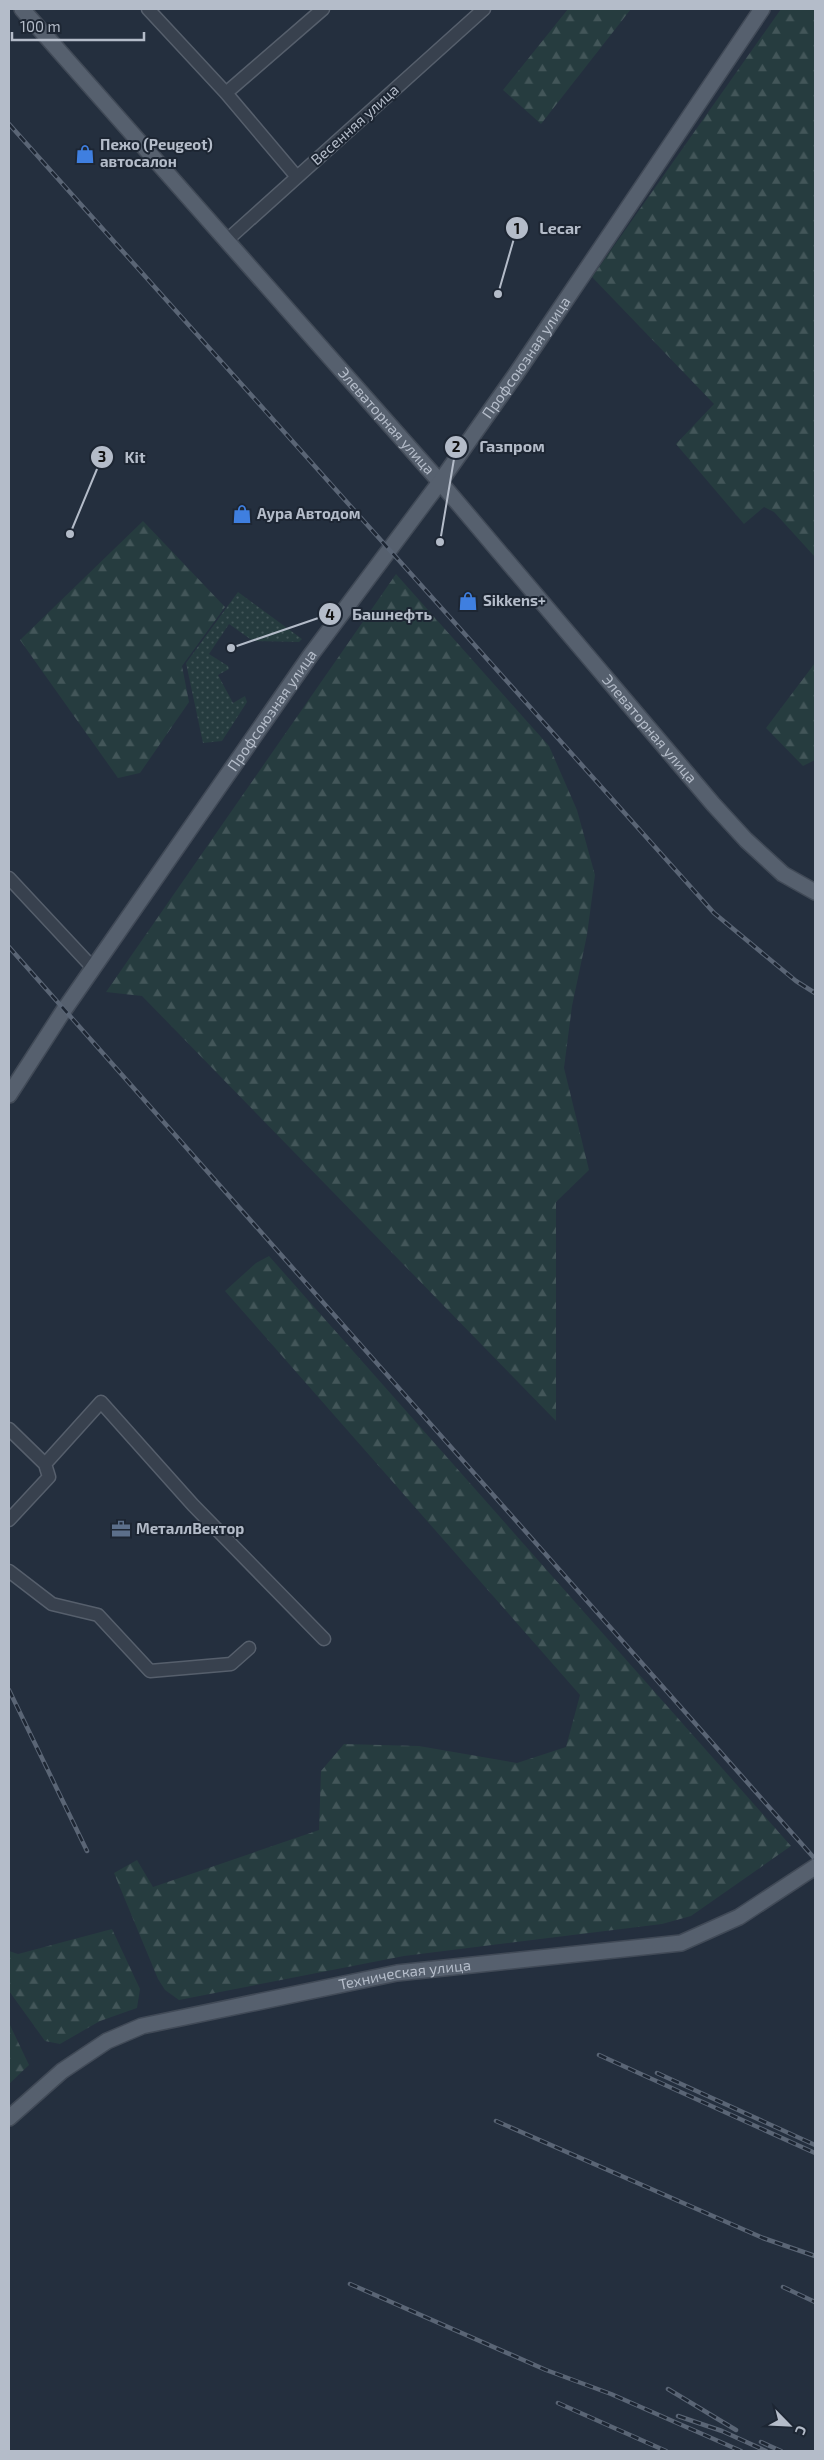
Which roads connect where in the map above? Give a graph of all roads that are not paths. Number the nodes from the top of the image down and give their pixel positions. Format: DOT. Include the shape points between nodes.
graph roads {
  1 [pos="22,9"];
  2 [pos="323,9"];
  3 [pos="484,9"];
  4 [pos="762,9"];
  5 [pos="156,11"];
  6 [pos="226,93"];
  7 [pos="297,177"];
  8 [pos="226,241"];
  9 [pos="440,482"];
  10 [pos="9,878"];
  11 [pos="815,892"];
  12 [pos="93,968"];
  13 [pos="9,1095"];
  14 [pos="9,1430"];
  15 [pos="45,1464"];
  16 [pos="9,1520"];
  17 [pos="9,1571"];
  18 [pos="324,1640"];
  19 [pos="249,1648"];
  20 [pos="815,1867"];
  21 [pos="9,2118"];
  1 -- 8 [label="main road, Элеваторная улица"];
  2 -- 6 [label="street"];
  3 -- 7 [label="street, Весенняя улица"];
  4 -- 9 [label="main road, Профсоюзная улица"];
  5 -- 6 [label="street"];
  6 -- 7 [label="street"];
  7 -- 8 [label="street, Весенняя улица"];
  8 -- 9 [label="main road, Элеваторная улица"];
  9 -- 11 [label="main road, Элеваторная улица" via="746,840 783,874"];
  9 -- 12 [label="main road, Профсоюзная улица" via="310,656"];
  10 -- 12 [label="street"];
  12 -- 13 [label="main road, Профсоюзная улица"];
  14 -- 15 [label="street"];
  15 -- 16 [label="street" via="49,1477"];
  15 -- 18 [label="street" via="101,1402 193,1505"];
  17 -- 19 [label="street" via="52,1604 98,1615 150,1671 231,1664"];
  20 -- 21 [label="main road, Техническая улица" via="739,1917 681,1943 397,1973 142,2026 107,2041 62,2071"];
}
